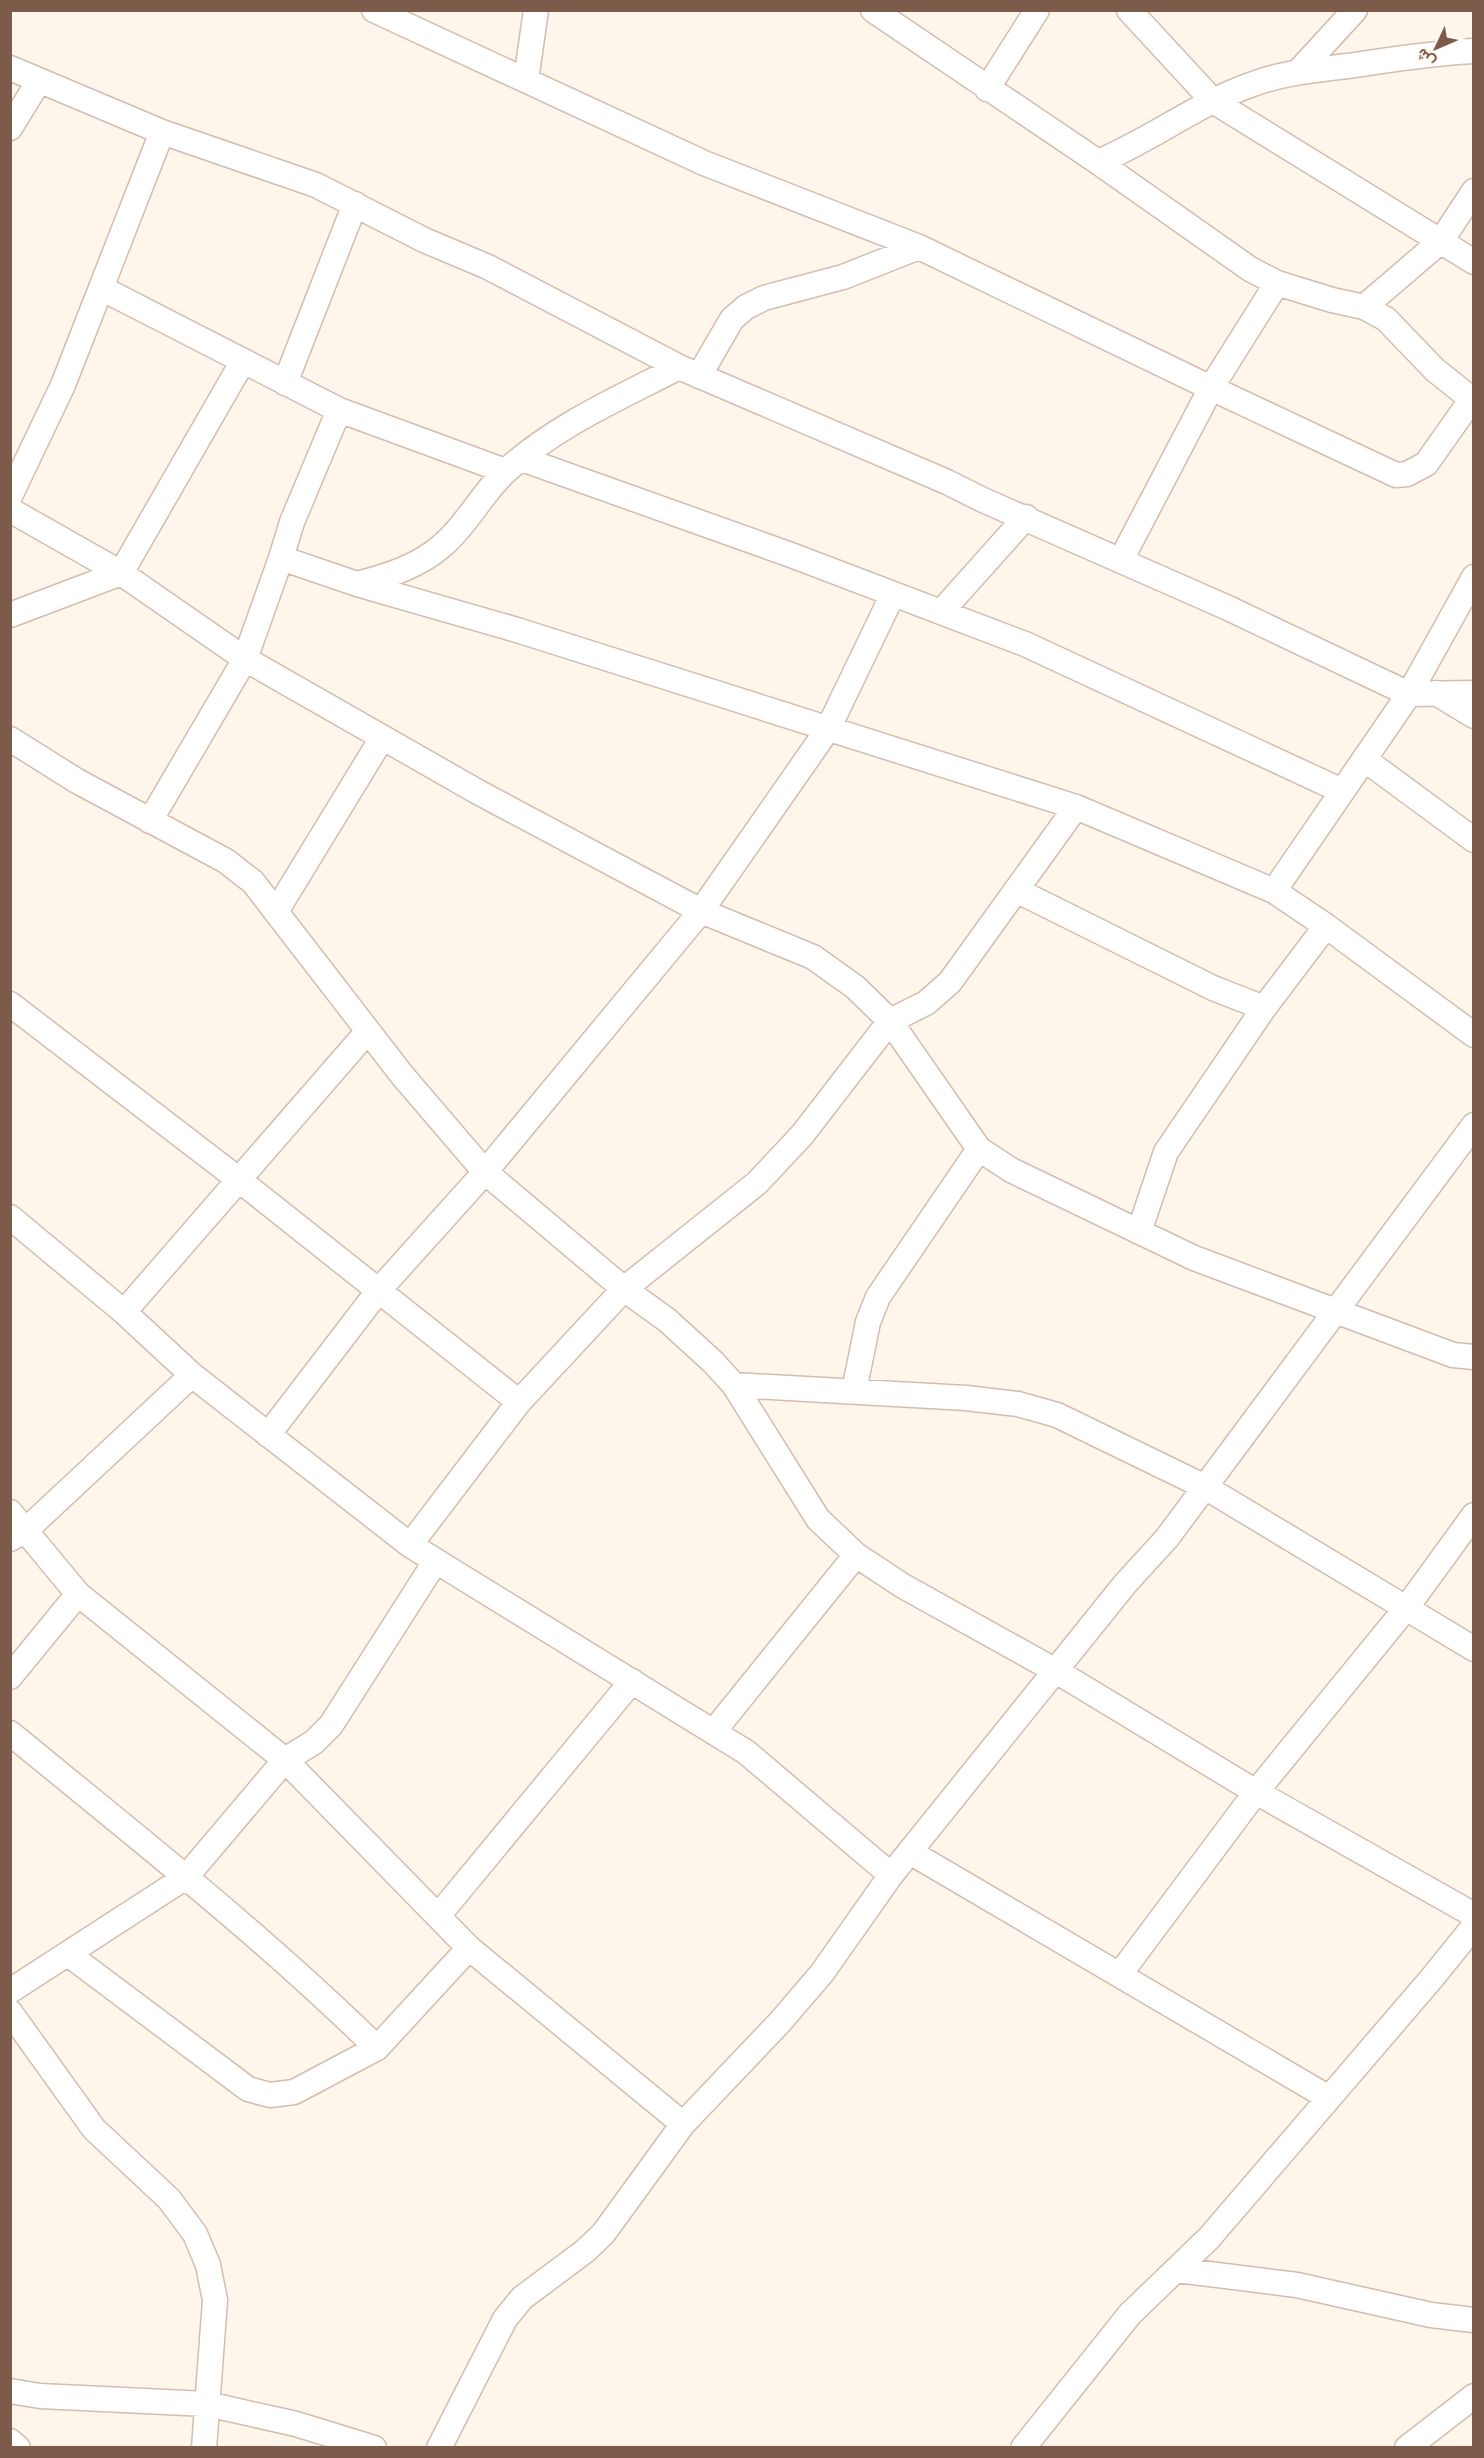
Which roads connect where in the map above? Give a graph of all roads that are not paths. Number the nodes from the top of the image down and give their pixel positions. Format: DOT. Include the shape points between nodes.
graph roads {
  1 [pos="374,10"];
  2 [pos="536,10"];
  3 [pos="873,10"];
  4 [pos="1037,10"];
  5 [pos="1129,10"];
  6 [pos="1355,10"];
  7 [pos="1473,51"];
  8 [pos="10,68"];
  9 [pos="1299,72"];
  10 [pos="526,80"];
  11 [pos="39,81"];
  12 [pos="987,89"];
  13 [pos="1213,101"];
  14 [pos="10,128"];
  15 [pos="162,132"];
  16 [pos="1098,162"];
  17 [pos="1473,191"];
  18 [pos="355,204"];
  19 [pos="1441,241"];
  20 [pos="919,247"];
  21 [pos="1473,262"];
  22 [pos="1277,283"];
  23 [pos="101,288"];
  24 [pos="1364,307"];
  25 [pos="243,361"];
  26 [pos="689,371"];
  27 [pos="285,383"];
  28 [pos="1211,388"];
  29 [pos="1473,399"];
  30 [pos="339,410"];
  31 [pos="513,465"];
  32 [pos="10,496"];
  33 [pos="10,510"];
  34 [pos="1026,518"];
  35 [pos="281,558"];
  36 [pos="1121,560"];
  37 [pos="121,573"];
  38 [pos="1473,577"];
  39 [pos="357,584"];
  40 [pos="893,594"];
  41 [pos="941,612"];
  42 [pos="10,615"];
  43 [pos="245,659"];
  44 [pos="1436,693"];
  45 [pos="1473,693"];
  46 [pos="1409,694"];
  47 [pos="1473,716"];
  48 [pos="828,729"];
  49 [pos="382,738"];
  50 [pos="10,739"];
  51 [pos="1364,759"];
  52 [pos="1342,791"];
  53 [pos="1076,807"];
  54 [pos="150,821"];
  55 [pos="1473,840"];
  56 [pos="1016,890"];
  57 [pos="1274,891"];
  58 [pos="277,910"];
  59 [pos="702,911"];
  60 [pos="1326,926"];
  61 [pos="10,1004"];
  62 [pos="1264,1008"];
  63 [pos="890,1021"];
  64 [pos="367,1032"];
  65 [pos="1473,1035"];
  66 [pos="1473,1125"];
  67 [pos="979,1149"];
  68 [pos="485,1172"];
  69 [pos="238,1179"];
  70 [pos="10,1217"];
  71 [pos="1139,1232"];
  72 [pos="624,1289"];
  73 [pos="379,1290"];
  74 [pos="124,1312"];
  75 [pos="1336,1312"];
  76 [pos="1473,1357"];
  77 [pos="192,1375"];
  78 [pos="734,1385"];
  79 [pos="854,1391"];
  80 [pos="519,1402"];
  81 [pos="268,1435"];
  82 [pos="1205,1487"];
  83 [pos="10,1512"];
  84 [pos="1473,1515"];
  85 [pos="18,1535"];
  86 [pos="410,1545"];
  87 [pos="856,1555"];
  88 [pos="435,1562"];
  89 [pos="78,1594"];
  90 [pos="1407,1607"];
  91 [pos="1473,1649"];
  92 [pos="1056,1671"];
  93 [pos="10,1677"];
  94 [pos="632,1681"];
  95 [pos="714,1731"];
  96 [pos="10,1733"];
  97 [pos="285,1760"];
  98 [pos="1256,1792"];
  99 [pos="910,1852"];
  100 [pos="891,1875"];
  101 [pos="186,1877"];
  102 [pos="438,1916"];
  103 [pos="1473,1916"];
  104 [pos="1473,1926"];
  105 [pos="470,1948"];
  106 [pos="68,1954"];
  107 [pos="1120,1974"];
  108 [pos="10,1991"];
  109 [pos="10,2012"];
  110 [pos="377,2048"];
  111 [pos="1329,2098"];
  112 [pos="683,2124"];
  113 [pos="1177,2270"];
  114 [pos="1473,2320"];
  115 [pos="10,2391"];
  116 [pos="1473,2396"];
  117 [pos="207,2404"];
  118 [pos="10,2441"];
  119 [pos="18,2448"];
  120 [pos="204,2448"];
  121 [pos="374,2448"];
  122 [pos="439,2448"];
  123 [pos="1023,2448"];
  124 [pos="1407,2448"];
  1 -- 10 [label="street"];
  2 -- 10 [label="street"];
  3 -- 12 [label="street"];
  4 -- 12 [label="street"];
  5 -- 13 [label="street"];
  6 -- 9 [label="street"];
  7 -- 9 [label="street"];
  8 -- 11 [label="street"];
  9 -- 13 [label="street" via="1254,83"];
  10 -- 20 [label="street" via="704,163"];
  11 -- 14 [label="street"];
  11 -- 15 [label="street"];
  12 -- 16 [label="street"];
  13 -- 16 [label="street"];
  13 -- 19 [label="street"];
  15 -- 18 [label="street" via="316,185"];
  15 -- 23 [label="street"];
  16 -- 22 [label="street" via="1250,269"];
  17 -- 19 [label="street"];
  18 -- 26 [label="street" via="488,267"];
  18 -- 27 [label="street"];
  19 -- 21 [label="street"];
  19 -- 24 [label="street"];
  20 -- 26 [label="street" via="843,277 764,298 746,307"];
  20 -- 28 [label="street"];
  22 -- 24 [label="street"];
  22 -- 28 [label="street"];
  23 -- 25 [label="street"];
  23 -- 32 [label="street" via="63,385"];
  24 -- 29 [label="street" via="1386,320 1418,354"];
  25 -- 27 [label="street"];
  25 -- 37 [label="street"];
  26 -- 31 [label="street" via="567,426"];
  26 -- 34 [label="street"];
  27 -- 30 [label="street"];
  28 -- 29 [label="street" via="1396,475 1426,464"];
  28 -- 36 [label="street"];
  30 -- 31 [label="street"];
  30 -- 35 [label="street"];
  31 -- 39 [label="street" via="444,544 392,575"];
  31 -- 40 [label="street"];
  33 -- 37 [label="street"];
  34 -- 36 [label="street"];
  34 -- 41 [label="street"];
  35 -- 39 [label="street"];
  35 -- 43 [label="street"];
  36 -- 46 [label="street"];
  37 -- 42 [label="street"];
  37 -- 43 [label="street"];
  38 -- 46 [label="street"];
  39 -- 48 [label="street" via="517,630"];
  40 -- 41 [label="street"];
  40 -- 48 [label="street"];
  41 -- 52 [label="street" via="1025,644"];
  43 -- 49 [label="street"];
  43 -- 54 [label="street"];
  44 -- 45 [label="street"];
  44 -- 46 [label="street"];
  44 -- 47 [label="street"];
  46 -- 51 [label="street"];
  48 -- 53 [label="street"];
  48 -- 59 [label="street"];
  49 -- 58 [label="street"];
  49 -- 59 [label="street"];
  50 -- 54 [label="street"];
  51 -- 52 [label="street"];
  51 -- 55 [label="street"];
  52 -- 57 [label="street"];
  53 -- 56 [label="street"];
  53 -- 57 [label="street"];
  54 -- 58 [label="street" via="226,861 254,882"];
  56 -- 62 [label="street" via="1213,988"];
  56 -- 63 [label="street" via="950,982 926,1003"];
  57 -- 60 [label="street"];
  58 -- 64 [label="street"];
  59 -- 63 [label="street" via="813,957 855,987"];
  59 -- 68 [label="street"];
  60 -- 62 [label="street"];
  60 -- 65 [label="street"];
  61 -- 69 [label="street"];
  62 -- 71 [label="street" via="1166,1152"];
  63 -- 67 [label="street"];
  63 -- 72 [label="street" via="802,1135 757,1183"];
  64 -- 68 [label="street"];
  64 -- 69 [label="street"];
  66 -- 75 [label="street"];
  67 -- 71 [label="street" via="1011,1170"];
  67 -- 79 [label="street" via="878,1297 867,1322"];
  68 -- 72 [label="street"];
  68 -- 73 [label="street"];
  69 -- 73 [label="street"];
  69 -- 74 [label="street"];
  70 -- 74 [label="street"];
  71 -- 75 [label="street" via="1194,1258"];
  72 -- 78 [label="street" via="667,1320"];
  72 -- 80 [label="street"];
  73 -- 80 [label="street"];
  73 -- 81 [label="street"];
  74 -- 77 [label="street"];
  75 -- 76 [label="street" via="1453,1355"];
  75 -- 82 [label="street"];
  77 -- 81 [label="street"];
  77 -- 85 [label="street"];
  78 -- 79 [label="street"];
  78 -- 87 [label="street" via="818,1519"];
  79 -- 82 [label="street" via="966,1398 1018,1404 1057,1414"];
  80 -- 86 [label="street"];
  81 -- 86 [label="street"];
  82 -- 90 [label="street"];
  82 -- 92 [label="street"];
  83 -- 85 [label="street"];
  84 -- 90 [label="street"];
  85 -- 89 [label="street"];
  86 -- 88 [label="street"];
  87 -- 92 [label="street" via="903,1586"];
  87 -- 95 [label="street"];
  88 -- 94 [label="street"];
  88 -- 97 [label="street" via="331,1725 314,1742"];
  89 -- 93 [label="street"];
  89 -- 97 [label="street"];
  90 -- 91 [label="street"];
  90 -- 98 [label="street"];
  92 -- 98 [label="street"];
  92 -- 99 [label="street"];
  94 -- 95 [label="street"];
  94 -- 102 [label="street"];
  95 -- 100 [label="street" via="746,1752"];
  96 -- 101 [label="street"];
  97 -- 101 [label="street"];
  97 -- 102 [label="street"];
  98 -- 103 [label="street"];
  98 -- 107 [label="street"];
  99 -- 100 [label="street"];
  99 -- 107 [label="street"];
  100 -- 112 [label="street" via="822,1973"];
  101 -- 106 [label="street"];
  101 -- 110 [label="street"];
  102 -- 105 [label="street"];
  104 -- 111 [label="street"];
  105 -- 110 [label="street"];
  105 -- 112 [label="street"];
  106 -- 108 [label="street"];
  106 -- 110 [label="street" via="248,2089 270,2096 294,2092"];
  107 -- 111 [label="street"];
  109 -- 117 [label="street" via="94,2129 169,2199 195,2234 208,2265 215,2300"];
  111 -- 113 [label="street"];
  112 -- 122 [label="street" via="603,2234 522,2298 505,2319"];
  113 -- 114 [label="street" via="1297,2285 1431,2315"];
  113 -- 123 [label="street" via="1131,2314"];
  115 -- 117 [label="street" via="40,2396"];
  116 -- 124 [label="street"];
  117 -- 120 [label="street"];
  117 -- 121 [label="street" via="296,2424"];
  118 -- 119 [label="street"];
}
